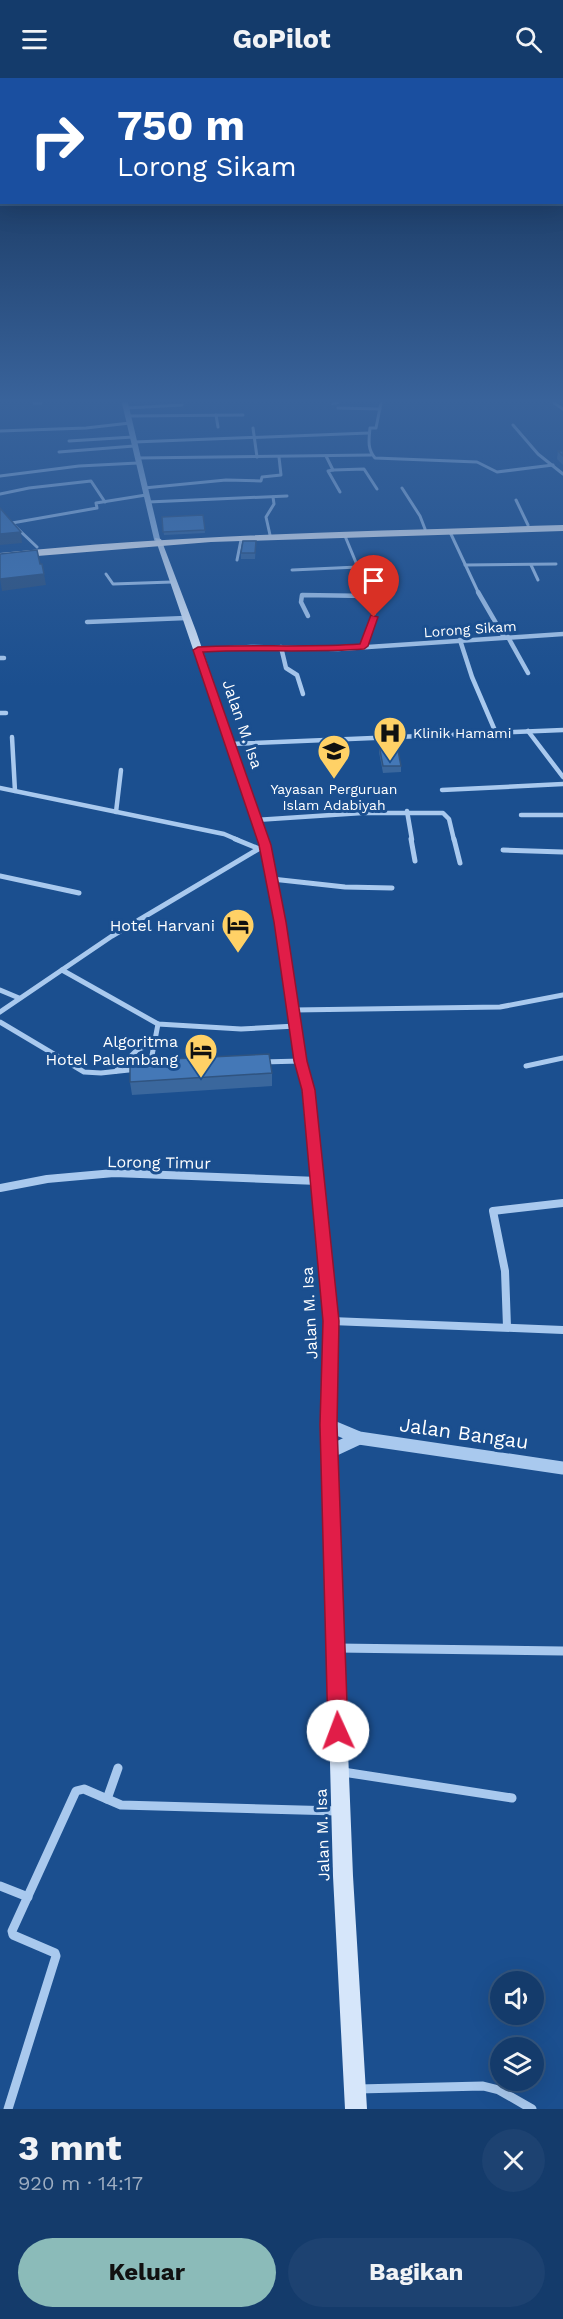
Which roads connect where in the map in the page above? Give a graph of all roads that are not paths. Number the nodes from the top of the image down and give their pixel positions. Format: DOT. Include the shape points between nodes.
graph roads {
  1 [pos="273,497"];
  2 [pos="102,498"];
  3 [pos="224,498"];
  4 [pos="408,498"];
  5 [pos="147,499"];
  6 [pos="516,500"];
  7 [pos="105,502"];
  8 [pos="0,512"];
  9 [pos="12,524"];
  10 [pos="528,525"];
  11 [pos="563,526"];
  12 [pos="425,529"];
  13 [pos="450,532"];
  14 [pos="270,535"];
  15 [pos="345,536"];
  16 [pos="241,540"];
  17 [pos="158,541"];
  18 [pos="77,545"];
  19 [pos="122,545"];
  20 [pos="37,547"];
  21 [pos="0,554"];
  22 [pos="163,557"];
  23 [pos="237,560"];
  24 [pos="556,564"];
  25 [pos="465,565"];
  26 [pos="531,565"];
  27 [pos="358,567"];
  28 [pos="292,570"];
  29 [pos="106,574"];
  30 [pos="538,580"];
  31 [pos="172,582"];
  32 [pos="370,596"];
  33 [pos="308,616"];
  34 [pos="186,618"];
  35 [pos="87,622"];
  36 [pos="563,634"];
  37 [pos="506,637"];
  38 [pos="460,640"];
  39 [pos="364,646"];
  40 [pos="281,647"];
  41 [pos="198,650"];
  42 [pos="528,673"];
  43 [pos="303,694"];
  44 [pos="0,712"];
  45 [pos="6,713"];
  46 [pos="563,730"];
  47 [pos="528,731"];
  48 [pos="496,733"];
  49 [pos="12,736"];
  50 [pos="327,739"];
  51 [pos="230,744"];
  52 [pos="560,769"];
  53 [pos="121,770"];
  54 [pos="333,776"];
  55 [pos="563,777"];
  56 [pos="563,784"];
  57 [pos="0,788"];
  58 [pos="442,790"];
  59 [pos="15,791"];
  60 [pos="407,811"];
  61 [pos="117,812"];
  62 [pos="563,815"];
  63 [pos="521,816"];
  64 [pos="256,820"];
  65 [pos="261,847"];
  66 [pos="503,850"];
  67 [pos="563,852"];
  68 [pos="415,861"];
  69 [pos="460,863"];
  70 [pos="0,876"];
  71 [pos="272,879"];
  72 [pos="392,888"];
  73 [pos="79,893"];
  74 [pos="62,970"];
  75 [pos="0,990"];
  76 [pos="563,995"];
  77 [pos="19,998"];
  78 [pos="294,1010"];
  79 [pos="0,1012"];
  80 [pos="0,1022"];
  81 [pos="158,1024"];
  82 [pos="296,1026"];
  83 [pos="154,1043"];
  84 [pos="563,1058"];
  85 [pos="301,1061"];
  86 [pos="256,1062"];
  87 [pos="162,1066"];
  88 [pos="526,1066"];
  89 [pos="150,1067"];
  90 [pos="115,1071"];
  91 [pos="318,1181"];
  92 [pos="0,1188"];
  93 [pos="563,1203"];
  94 [pos="331,1321"];
  95 [pos="507,1327"];
  96 [pos="563,1330"];
  97 [pos="328,1425"];
  98 [pos="359,1438"];
  99 [pos="329,1452"];
  100 [pos="563,1468"];
  101 [pos="336,1648"];
  102 [pos="563,1652"];
  103 [pos="118,1768"];
  104 [pos="340,1772"];
  105 [pos="512,1798"];
  106 [pos="107,1799"];
  107 [pos="341,1811"];
  108 [pos="0,1886"];
  109 [pos="28,1897"];
  110 [pos="355,2089"];
  111 [pos="8,2109"];
  112 [pos="356,2109"];
  113 [pos="532,2109"];
  1 -- 14 [label="street" via="266,517"];
  2 -- 7 [label="street"];
  3 -- 5 [label="street"];
  4 -- 12 [label="street"];
  5 -- 7 [label="street"];
  5 -- 17 [label="street"];
  6 -- 10 [label="street"];
  7 -- 9 [label="street" via="96,503 97,508"];
  8 -- 9 [label="street"];
  9 -- 20 [label="street"];
  10 -- 11 [label="highway"];
  10 -- 12 [label="highway"];
  11 -- 13 [label="highway"];
  12 -- 14 [label="highway"];
  13 -- 15 [label="highway"];
  13 -- 25 [label="street"];
  14 -- 17 [label="highway"];
  15 -- 16 [label="highway"];
  15 -- 27 [label="street"];
  16 -- 17 [label="highway"];
  16 -- 23 [label="street"];
  17 -- 18 [label="highway"];
  17 -- 19 [label="highway"];
  17 -- 22 [label="main road, Jalan M. Isa"];
  18 -- 19 [label="highway"];
  18 -- 20 [label="highway"];
  18 -- 21 [label="highway"];
  19 -- 22 [label="highway" via="147,549"];
  20 -- 21 [label="highway"];
  22 -- 31 [label="main road, Jalan M. Isa"];
  24 -- 26 [label="street"];
  25 -- 26 [label="street"];
  25 -- 37 [label="street" via="483,603"];
  26 -- 30 [label="street"];
  27 -- 28 [label="street"];
  27 -- 32 [label="street"];
  29 -- 31 [label="street" via="113,584"];
  31 -- 34 [label="main road, Jalan M. Isa"];
  32 -- 33 [label="street" via="302,595"];
  32 -- 39 [label="street" via="375,612"];
  34 -- 35 [label="street"];
  34 -- 41 [label="main road, Jalan M. Isa"];
  36 -- 37 [label="street, Lorong Sikam"];
  37 -- 38 [label="street, Lorong Sikam"];
  37 -- 42 [label="street"];
  38 -- 39 [label="street, Lorong Sikam"];
  38 -- 48 [label="street"];
  39 -- 40 [label="street, Lorong Sikam"];
  40 -- 41 [label="street, Lorong Sikam"];
  40 -- 43 [label="street" via="286,668 297,675"];
  41 -- 51 [label="main road, Jalan M. Isa"];
  44 -- 45 [label="street"];
  46 -- 47 [label="street"];
  47 -- 48 [label="street"];
  47 -- 52 [label="street"];
  48 -- 50 [label="street"];
  49 -- 59 [label="street"];
  50 -- 51 [label="street"];
  50 -- 54 [label="street"];
  51 -- 64 [label="main road, Jalan M. Isa"];
  52 -- 55 [label="street"];
  53 -- 61 [label="street"];
  56 -- 58 [label="street"];
  57 -- 59 [label="street"];
  59 -- 61 [label="street"];
  60 -- 64 [label="street"];
  60 -- 68 [label="street"];
  60 -- 69 [label="street" via="447,816"];
  61 -- 65 [label="street" via="224,834"];
  62 -- 63 [label="street"];
  64 -- 65 [label="main road, Jalan M. Isa"];
  65 -- 71 [label="main road, Jalan M. Isa"];
  65 -- 74 [label="street"];
  66 -- 67 [label="street"];
  70 -- 73 [label="street"];
  71 -- 72 [label="street"];
  71 -- 78 [label="main road, Jalan M. Isa"];
  74 -- 77 [label="street"];
  74 -- 81 [label="street"];
  75 -- 77 [label="street"];
  76 -- 78 [label="street" via="501,1007"];
  77 -- 79 [label="street"];
  78 -- 82 [label="main road, Jalan M. Isa"];
  80 -- 90 [label="street" via="75,1069 92,1073"];
  81 -- 82 [label="street" via="241,1029"];
  81 -- 83 [label="street"];
  82 -- 85 [label="main road, Jalan M. Isa"];
  83 -- 89 [label="street"];
  83 -- 90 [label="street" via="137,1050"];
  84 -- 88 [label="street"];
  85 -- 86 [label="street"];
  85 -- 91 [label="main road, Jalan M. Isa"];
  87 -- 89 [label="street"];
  89 -- 90 [label="street"];
  91 -- 92 [label="street, Lorong Timur" via="114,1173"];
  91 -- 94 [label="main road, Jalan M. Isa"];
  93 -- 95 [label="street" via="493,1210 505,1270"];
  94 -- 95 [label="street"];
  94 -- 97 [label="main road, Jalan M. Isa"];
  95 -- 96 [label="street"];
  97 -- 98 [label="street, Jalan Bangau"];
  97 -- 99 [label="main road, Jalan M. Isa"];
  98 -- 99 [label="street"];
  98 -- 100 [label="street, Jalan Bangau"];
  99 -- 101 [label="main road, Jalan M. Isa"];
  101 -- 102 [label="street"];
  101 -- 104 [label="main road, Jalan M. Isa"];
  103 -- 106 [label="street"];
  104 -- 105 [label="street"];
  104 -- 107 [label="main road, Jalan M. Isa"];
  106 -- 107 [label="street" via="121,1805"];
  106 -- 109 [label="street" via="84,1789 76,1791"];
  107 -- 110 [label="main road, Jalan M. Isa"];
  108 -- 109 [label="street"];
  109 -- 111 [label="street" via="12,1933 56,1956"];
  110 -- 112 [label="main road, Jalan M. Isa"];
  110 -- 113 [label="street" via="483,2086 499,2090"];
}
